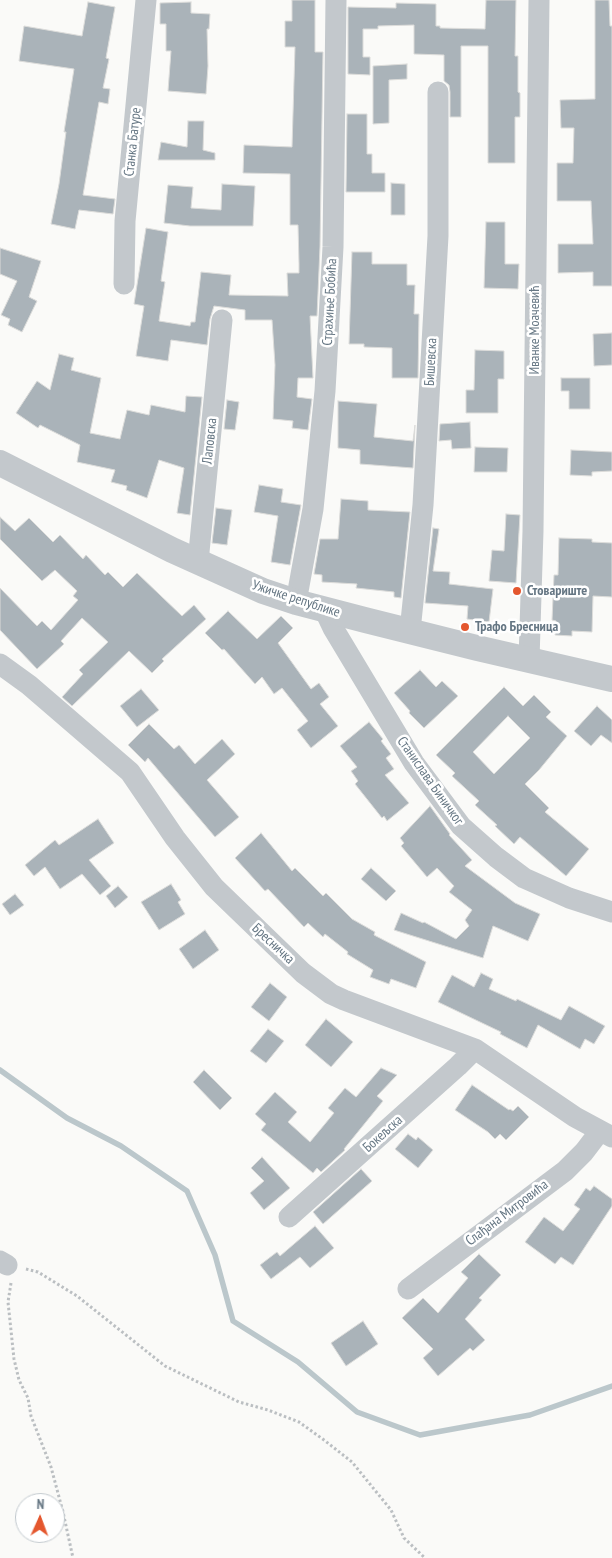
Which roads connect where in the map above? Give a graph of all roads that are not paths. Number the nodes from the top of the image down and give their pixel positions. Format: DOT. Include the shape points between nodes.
graph roads {
  1 [pos="146,0"];
  2 [pos="336,0"];
  3 [pos="538,0"];
  4 [pos="438,92"];
  5 [pos="124,284"];
  6 [pos="222,320"];
  7 [pos="0,462"];
  8 [pos="198,562"];
  9 [pos="296,602"];
  10 [pos="324,609"];
  11 [pos="410,630"];
  12 [pos="528,660"];
  13 [pos="0,664"];
  14 [pos="612,679"];
  15 [pos="612,912"];
  16 [pos="475,1049"];
  17 [pos="606,1134"];
  18 [pos="289,1217"];
  19 [pos="408,1289"];
  1 -- 5 [label="street, Станка Батуре" via="125,221"];
  2 -- 9 [label="street, Страхиње Бобића" via="333,247 325,391 313,509"];
  3 -- 12 [label="street, Иванке Моачевић" via="533,531"];
  4 -- 11 [label="street, Бишевска" via="438,236 423,505"];
  6 -- 8 [label="street, Лаповска"];
  7 -- 8 [label="street, Ужичке републике"];
  8 -- 9 [label="street, Ужичке републике"];
  9 -- 10 [label="street, Ужичке републике"];
  10 -- 11 [label="street, Ужичке републике"];
  10 -- 15 [label="street, Станислава Биничког" via="414,763 461,826 524,878 568,898"];
  11 -- 12 [label="street, Ужичке републике"];
  12 -- 14 [label="street, Ужичке републике"];
  13 -- 16 [label="street, Бресничка" via="130,772 175,838 214,887 303,972 344,1000"];
  16 -- 17 [label="street, Бресничка" via="575,1117"];
  16 -- 18 [label="street, Бокељска"];
  17 -- 19 [label="street, Слађана Митровића" via="565,1171"];
}
